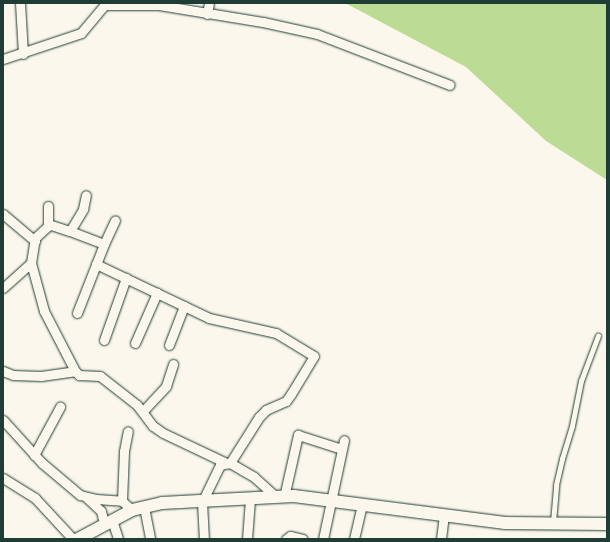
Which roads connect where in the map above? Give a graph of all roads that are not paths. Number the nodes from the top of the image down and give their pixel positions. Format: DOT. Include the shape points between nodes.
graph roads {
  1 [pos="20,3"];
  2 [pos="209,3"];
  3 [pos="105,4"];
  4 [pos="207,14"];
  5 [pos="23,54"];
  6 [pos="3,59"];
  7 [pos="450,85"];
  8 [pos="86,195"];
  9 [pos="48,206"];
  10 [pos="3,214"];
  11 [pos="115,220"];
  12 [pos="48,224"];
  13 [pos="70,231"];
  14 [pos="35,241"];
  15 [pos="104,244"];
  16 [pos="31,263"];
  17 [pos="96,264"];
  18 [pos="126,278"];
  19 [pos="3,288"];
  20 [pos="157,292"];
  21 [pos="184,306"];
  22 [pos="77,313"];
  23 [pos="598,336"];
  24 [pos="104,340"];
  25 [pos="135,343"];
  26 [pos="169,345"];
  27 [pos="173,364"];
  28 [pos="3,371"];
  29 [pos="75,372"];
  30 [pos="60,407"];
  31 [pos="143,411"];
  32 [pos="3,420"];
  33 [pos="128,431"];
  34 [pos="344,440"];
  35 [pos="342,449"];
  36 [pos="34,455"];
  37 [pos="227,462"];
  38 [pos="3,478"];
  39 [pos="86,497"];
  40 [pos="280,497"];
  41 [pos="250,499"];
  42 [pos="122,501"];
  43 [pos="333,501"];
  44 [pos="202,502"];
  45 [pos="362,505"];
  46 [pos="138,509"];
  47 [pos="444,516"];
  48 [pos="108,522"];
  49 [pos="607,524"];
  50 [pos="553,526"];
  51 [pos="72,539"];
  52 [pos="78,539"];
  53 [pos="118,539"];
  54 [pos="150,539"];
  55 [pos="204,539"];
  56 [pos="247,539"];
  57 [pos="286,539"];
  58 [pos="303,539"];
  59 [pos="323,539"];
  60 [pos="354,539"];
  61 [pos="441,539"];
  1 -- 5 [label="street"];
  2 -- 4 [label="street"];
  3 -- 4 [label="street" via="159,5"];
  3 -- 5 [label="street" via="81,33"];
  4 -- 7 [label="street" via="263,22 317,34"];
  5 -- 6 [label="street"];
  8 -- 13 [label="street" via="83,209"];
  9 -- 12 [label="street"];
  10 -- 14 [label="street"];
  11 -- 15 [label="street"];
  12 -- 13 [label="street"];
  12 -- 14 [label="street"];
  13 -- 15 [label="street"];
  14 -- 16 [label="street"];
  15 -- 17 [label="street"];
  16 -- 19 [label="street"];
  16 -- 29 [label="street" via="44,311"];
  17 -- 18 [label="street"];
  17 -- 22 [label="street"];
  18 -- 20 [label="street"];
  18 -- 24 [label="street"];
  20 -- 21 [label="street"];
  20 -- 25 [label="street"];
  21 -- 26 [label="street"];
  21 -- 37 [label="street" via="209,318 276,333 314,356 286,401 266,410 258,417"];
  23 -- 50 [label="lane" via="581,381 562,459 556,485"];
  27 -- 31 [label="street" via="170,379 162,392"];
  28 -- 29 [label="street" via="13,375 41,376"];
  29 -- 31 [label="street" via="79,375 100,376"];
  30 -- 36 [label="street"];
  31 -- 37 [label="street" via="153,426 163,433"];
  32 -- 36 [label="street"];
  33 -- 42 [label="street" via="124,446"];
  34 -- 35 [label="street"];
  35 -- 40 [label="street" via="298,435"];
  35 -- 43 [label="street"];
  36 -- 39 [label="street" via="74,491"];
  37 -- 40 [label="street" via="254,477"];
  37 -- 44 [label="street" via="220,464"];
  38 -- 51 [label="street" via="35,498"];
  39 -- 42 [label="street"];
  39 -- 48 [label="street"];
  40 -- 41 [label="street"];
  40 -- 43 [label="street"];
  41 -- 44 [label="street"];
  41 -- 56 [label="street"];
  42 -- 46 [label="street"];
  43 -- 45 [label="street"];
  43 -- 59 [label="street"];
  44 -- 46 [label="street" via="162,503"];
  44 -- 55 [label="street"];
  45 -- 47 [label="street"];
  45 -- 60 [label="street"];
  46 -- 48 [label="street"];
  46 -- 54 [label="street"];
  47 -- 50 [label="street"];
  47 -- 61 [label="street"];
  48 -- 52 [label="street"];
  48 -- 53 [label="street"];
  49 -- 50 [label="street"];
  57 -- 58 [label="street" via="290,536"];
}
